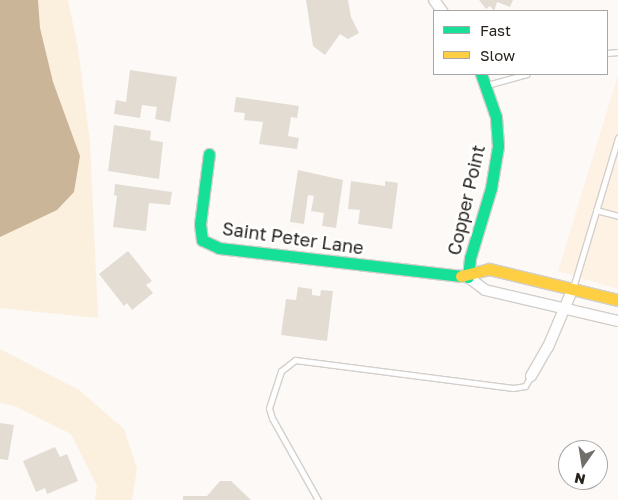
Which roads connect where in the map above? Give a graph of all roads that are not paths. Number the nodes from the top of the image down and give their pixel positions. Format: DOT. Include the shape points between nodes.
graph roads {
  1 [pos="482,75"];
  2 [pos="523,75"];
  3 [pos="487,85"];
  4 [pos="618,138"];
  5 [pos="209,154"];
  6 [pos="596,210"];
  7 [pos="618,216"];
  8 [pos="468,277"];
  9 [pos="573,288"];
  10 [pos="618,300"];
  11 [pos="565,308"];
  12 [pos="618,321"];
  13 [pos="531,376"];
  14 [pos="318,500"];
  1 -- 3 [label="street, Copper Point"];
  2 -- 3 [label="lane"];
  3 -- 8 [label="street, Copper Point" via="496,117 498,146 491,188 470,258"];
  4 -- 6 [label="lane"];
  5 -- 8 [label="street, Saint Peter Lane" via="200,224 202,240 219,248"];
  6 -- 7 [label="lane"];
  6 -- 9 [label="lane"];
  8 -- 9 [label="street, Saint Peter Lane" via="489,270"];
  8 -- 11 [label="street, Saint Peter Lane" via="485,290"];
  9 -- 10 [label="street, Saint Peter Lane"];
  9 -- 11 [label="street"];
  11 -- 12 [label="street, Saint Peter Lane"];
  11 -- 13 [label="street"];
  13 -- 14 [label="lane" via="525,386 513,388 295,360 281,371 269,408"];
}
